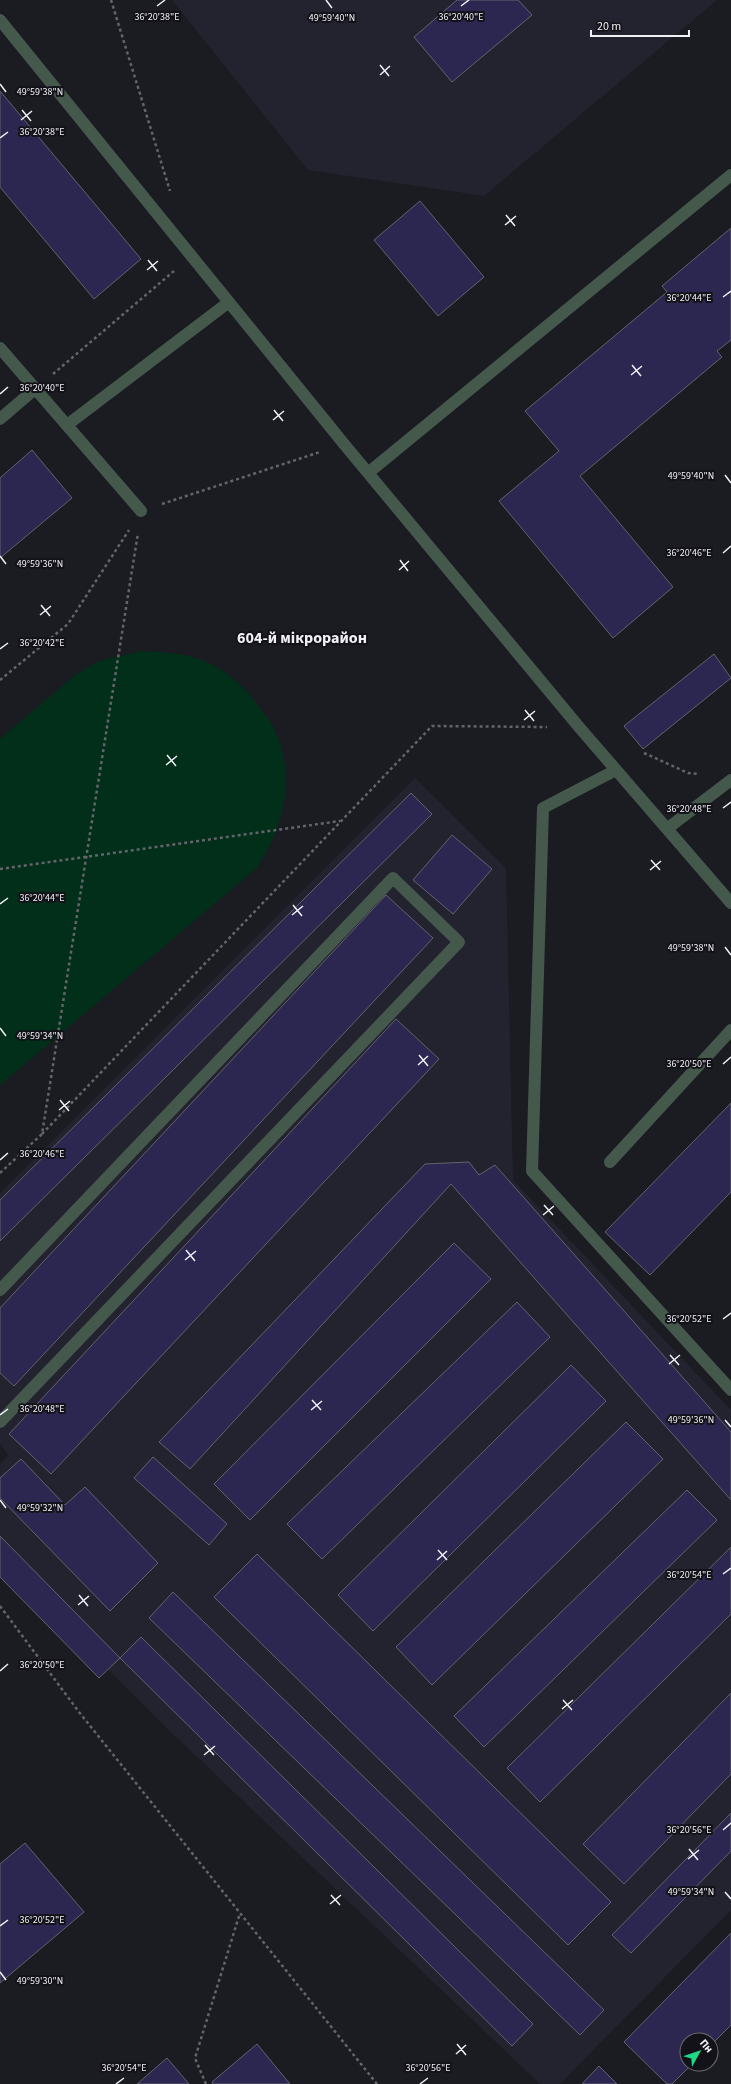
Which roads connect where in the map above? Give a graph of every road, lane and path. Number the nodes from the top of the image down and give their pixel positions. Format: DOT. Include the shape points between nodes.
graph roads {
  1 [pos="111,0"];
  2 [pos="0,20"];
  3 [pos="731,175"];
  4 [pos="172,196"];
  5 [pos="170,264"];
  6 [pos="229,302"];
  7 [pos="0,348"];
  8 [pos="35,389"];
  9 [pos="0,419"];
  10 [pos="67,425"];
  11 [pos="344,444"];
  12 [pos="368,473"];
  13 [pos="141,511"];
  14 [pos="0,680"];
  15 [pos="579,727"];
  16 [pos="644,753"];
  17 [pos="616,770"];
  18 [pos="702,774"];
  19 [pos="731,780"];
  20 [pos="341,821"];
  21 [pos="668,828"];
  22 [pos="86,856"];
  23 [pos="0,869"];
  24 [pos="731,903"];
  25 [pos="731,1030"];
  26 [pos="42,1134"];
  27 [pos="610,1162"];
  28 [pos="0,1173"];
  29 [pos="0,1290"];
  30 [pos="731,1390"];
  31 [pos="0,1422"];
  32 [pos="0,1606"];
  33 [pos="240,1913"];
  34 [pos="206,2084"];
  35 [pos="377,2084"];
  1 -- 4 [label="path"];
  2 -- 6 [label="lane"];
  3 -- 12 [label="lane"];
  5 -- 8 [label="path" via="176,270"];
  6 -- 10 [label="lane"];
  6 -- 11 [label="lane"];
  7 -- 8 [label="lane"];
  8 -- 9 [label="lane"];
  8 -- 10 [label="lane"];
  10 -- 13 [label="lane"];
  11 -- 12 [label="lane"];
  11 -- 13 [label="path"];
  12 -- 15 [label="lane"];
  13 -- 14 [label="path" via="68,624"];
  13 -- 22 [label="path"];
  15 -- 17 [label="lane"];
  15 -- 20 [label="path" via="432,726"];
  16 -- 18 [label="path" via="688,772"];
  17 -- 21 [label="lane"];
  17 -- 30 [label="lane" via="543,808 532,1171"];
  19 -- 21 [label="lane"];
  20 -- 22 [label="path"];
  20 -- 26 [label="path"];
  21 -- 24 [label="lane"];
  22 -- 23 [label="path"];
  22 -- 26 [label="path"];
  25 -- 27 [label="lane"];
  26 -- 28 [label="path"];
  29 -- 31 [label="lane" via="393,878 459,942"];
  32 -- 33 [label="path" via="79,1712"];
  33 -- 34 [label="path" via="195,2058"];
  33 -- 35 [label="path"];
}
